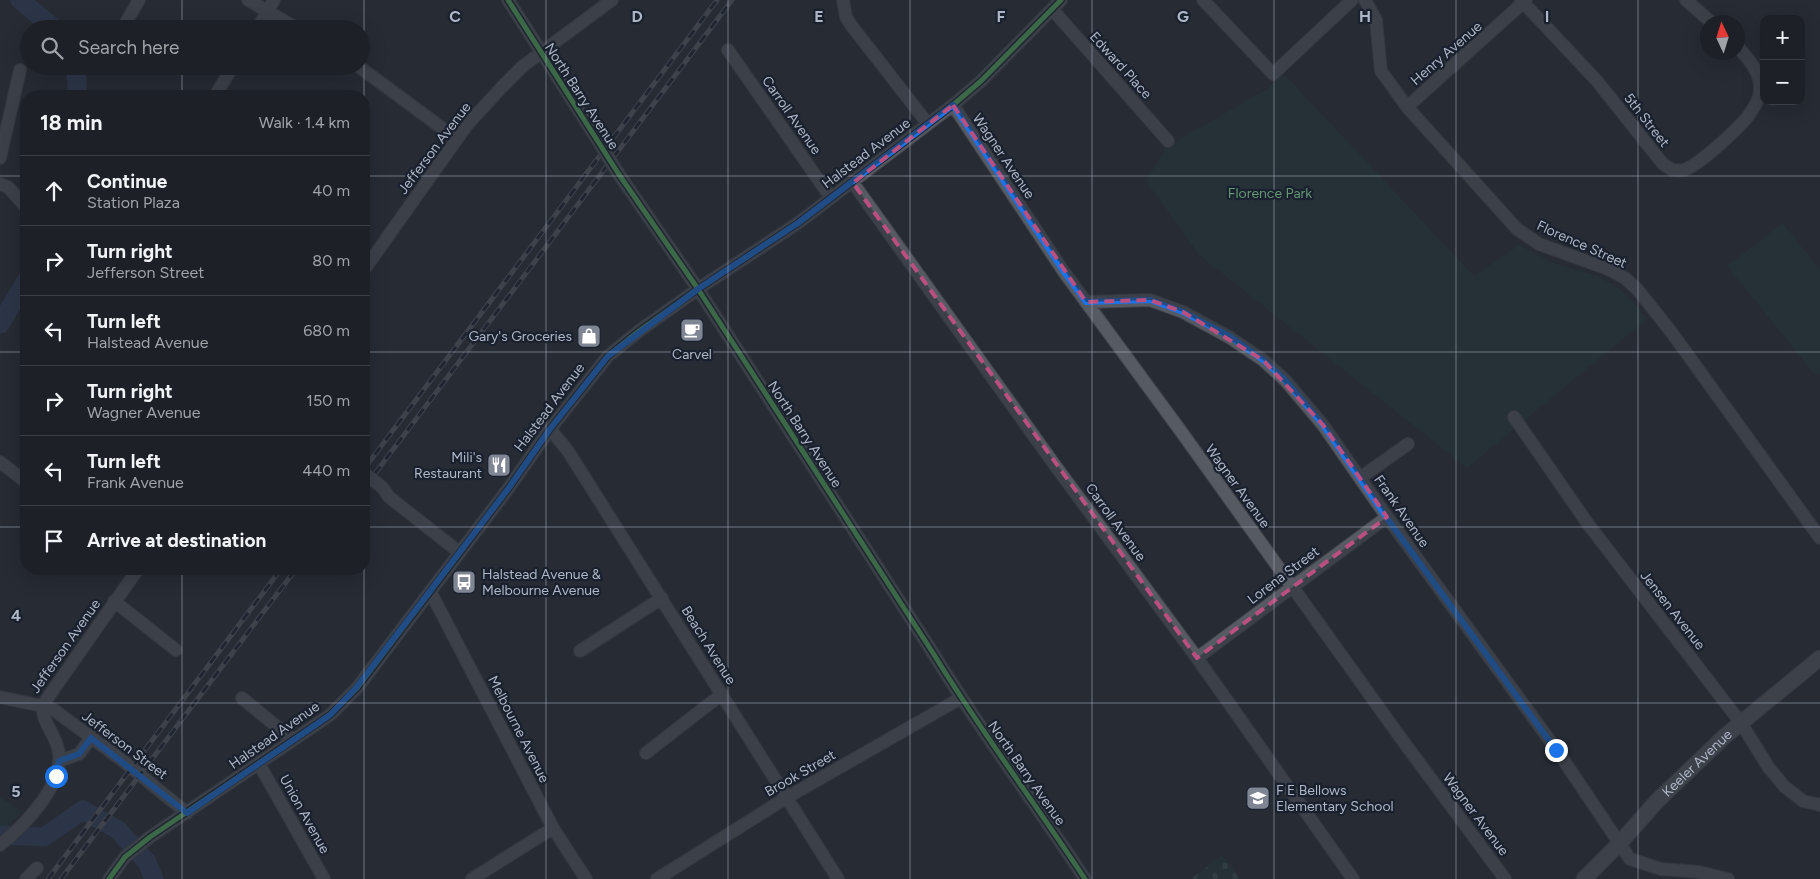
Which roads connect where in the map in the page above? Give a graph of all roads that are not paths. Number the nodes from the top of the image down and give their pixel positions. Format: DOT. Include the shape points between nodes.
graph roads {
  1 [pos="139,0"];
  2 [pos="248,0"];
  3 [pos="274,0"];
  4 [pos="508,0"];
  5 [pos="612,0"];
  6 [pos="843,0"];
  7 [pos="1061,0"];
  8 [pos="1203,0"];
  9 [pos="1352,0"];
  10 [pos="1365,0"];
  11 [pos="1688,0"];
  12 [pos="1524,1"];
  13 [pos="1052,9"];
  14 [pos="267,12"];
  15 [pos="1704,15"];
  16 [pos="127,20"];
  17 [pos="262,20"];
  18 [pos="282,20"];
  19 [pos="728,50"];
  20 [pos="541,52"];
  21 [pos="1745,56"];
  22 [pos="20,70"];
  23 [pos="228,75"];
  24 [pos="370,75"];
  25 [pos="219,90"];
  26 [pos="953,105"];
  27 [pos="1406,107"];
  28 [pos="928,124"];
  29 [pos="457,139"];
  30 [pos="1168,141"];
  31 [pos="0,158"];
  32 [pos="853,183"];
  33 [pos="0,184"];
  34 [pos="831,198"];
  35 [pos="20,200"];
  36 [pos="370,262"];
  37 [pos="698,289"];
  38 [pos="1086,302"];
  39 [pos="1514,417"];
  40 [pos="550,429"];
  41 [pos="1408,444"];
  42 [pos="0,462"];
  43 [pos="20,477"];
  44 [pos="370,478"];
  45 [pos="1360,478"];
  46 [pos="1386,517"];
  47 [pos="1820,538"];
  48 [pos="459,552"];
  49 [pos="134,575"];
  50 [pos="1292,588"];
  51 [pos="430,591"];
  52 [pos="662,598"];
  53 [pos="114,601"];
  54 [pos="176,650"];
  55 [pos="580,651"];
  56 [pos="1197,658"];
  57 [pos="1820,658"];
  58 [pos="722,694"];
  59 [pos="0,697"];
  60 [pos="242,698"];
  61 [pos="961,698"];
  62 [pos="42,706"];
  63 [pos="1741,723"];
  64 [pos="91,738"];
  65 [pos="293,740"];
  66 [pos="646,754"];
  67 [pos="59,761"];
  68 [pos="259,764"];
  69 [pos="786,798"];
  70 [pos="1820,804"];
  71 [pos="187,813"];
  72 [pos="553,828"];
  73 [pos="1619,844"];
  74 [pos="0,845"];
  75 [pos="37,868"];
  76 [pos="26,879"];
  77 [pos="109,879"];
  78 [pos="324,879"];
  79 [pos="472,879"];
  80 [pos="586,879"];
  81 [pos="657,879"];
  82 [pos="838,879"];
  83 [pos="1085,879"];
  84 [pos="1353,879"];
  85 [pos="1505,879"];
  86 [pos="1584,879"];
  87 [pos="1728,879"];
  1 -- 16 [label="street"];
  2 -- 14 [label="street"];
  3 -- 14 [label="street"];
  4 -- 20 [label="street, North Barry Avenue"];
  5 -- 20 [label="street, Jefferson Avenue"];
  6 -- 28 [label="street" via="851,25"];
  7 -- 13 [label="street, Halstead Avenue"];
  8 -- 9 [label="street" via="1273,74"];
  10 -- 27 [label="street, Florence Street" via="1376,20 1381,71"];
  11 -- 15 [label="street"];
  12 -- 21 [label="street, 5th Street" via="1597,81 1663,164 1672,170 1686,169 1711,152 1751,112 1760,90 1757,71"];
  12 -- 27 [label="street, Henry Avenue"];
  13 -- 26 [label="street, Halstead Avenue"];
  13 -- 30 [label="street, Edward Place"];
  14 -- 17 [label="street"];
  14 -- 18 [label="street"];
  19 -- 34 [label="street, Carroll Avenue"];
  20 -- 29 [label="street, Jefferson Avenue" via="501,88"];
  20 -- 37 [label="street, North Barry Avenue, bridge" via="618,173"];
  22 -- 31 [label="street"];
  23 -- 25 [label="street"];
  24 -- 29 [label="street"];
  26 -- 28 [label="street, Halstead Avenue"];
  26 -- 38 [label="street, Wagner Avenue"];
  27 -- 47 [label="street, Florence Street" via="1517,230 1539,244 1608,269 1638,290 1672,332"];
  28 -- 32 [label="street, Halstead Avenue"];
  29 -- 36 [label="street, Jefferson Avenue"];
  32 -- 34 [label="street, Halstead Avenue"];
  32 -- 56 [label="street, Carroll Avenue"];
  33 -- 35 [label="street" via="8,187"];
  34 -- 37 [label="street, Halstead Avenue"];
  37 -- 40 [label="street, Halstead Avenue" via="608,356"];
  37 -- 61 [label="street, North Barry Avenue"];
  38 -- 45 [label="street, Frank Avenue" via="1150,300 1183,312 1229,336 1285,380 1323,425"];
  38 -- 50 [label="street, Wagner Avenue"];
  39 -- 63 [label="street, Jensen Avenue" via="1588,524"];
  40 -- 48 [label="street, Halstead Avenue"];
  40 -- 52 [label="street, Beach Avenue" via="568,451"];
  41 -- 45 [label="street"];
  42 -- 43 [label="street"];
  44 -- 48 [label="street, bridge"];
  45 -- 46 [label="street, Frank Avenue"];
  46 -- 50 [label="street, Lorena Street"];
  46 -- 73 [label="street, Frank Avenue" via="1556,750"];
  48 -- 51 [label="street, Halstead Avenue"];
  49 -- 53 [label="street, Jefferson Avenue"];
  50 -- 56 [label="street, Lorena Street"];
  50 -- 85 [label="street, Wagner Avenue"];
  51 -- 65 [label="street, Halstead Avenue" via="356,688 330,715"];
  51 -- 72 [label="street, Melbourne Avenue"];
  52 -- 55 [label="street"];
  52 -- 58 [label="street, Beach Avenue"];
  53 -- 54 [label="street"];
  53 -- 62 [label="street, Jefferson Avenue"];
  56 -- 84 [label="street, Carroll Avenue"];
  57 -- 63 [label="main road, Keeler Avenue"];
  58 -- 66 [label="street"];
  58 -- 69 [label="street, Beach Avenue"];
  59 -- 62 [label="street, Jefferson Avenue"];
  60 -- 65 [label="street"];
  61 -- 69 [label="street, Brook Street"];
  61 -- 83 [label="street, North Barry Avenue"];
  62 -- 64 [label="street, Jefferson Street" via="54,710"];
  62 -- 67 [label="street" via="46,723 56,739"];
  63 -- 70 [label="street, Jensen Avenue" via="1785,787 1803,801"];
  63 -- 73 [label="main road, Keeler Avenue" via="1657,800"];
  64 -- 67 [label="street" via="79,754"];
  64 -- 71 [label="street, Jefferson Street"];
  65 -- 68 [label="street, Halstead Avenue"];
  67 -- 74 [label="street" via="47,794 21,826"];
  68 -- 71 [label="street, Halstead Avenue"];
  68 -- 78 [label="street, Union Avenue"];
  69 -- 81 [label="street, Brook Street"];
  69 -- 82 [label="street, Beach Avenue"];
  71 -- 77 [label="street, Halstead Avenue" via="125,857"];
  72 -- 79 [label="street"];
  72 -- 80 [label="street, Melbourne Avenue"];
  73 -- 86 [label="main road, Keeler Avenue"];
  73 -- 87 [label="street, Frank Avenue" via="1630,859 1643,864"];
  75 -- 76 [label="street"];
}
